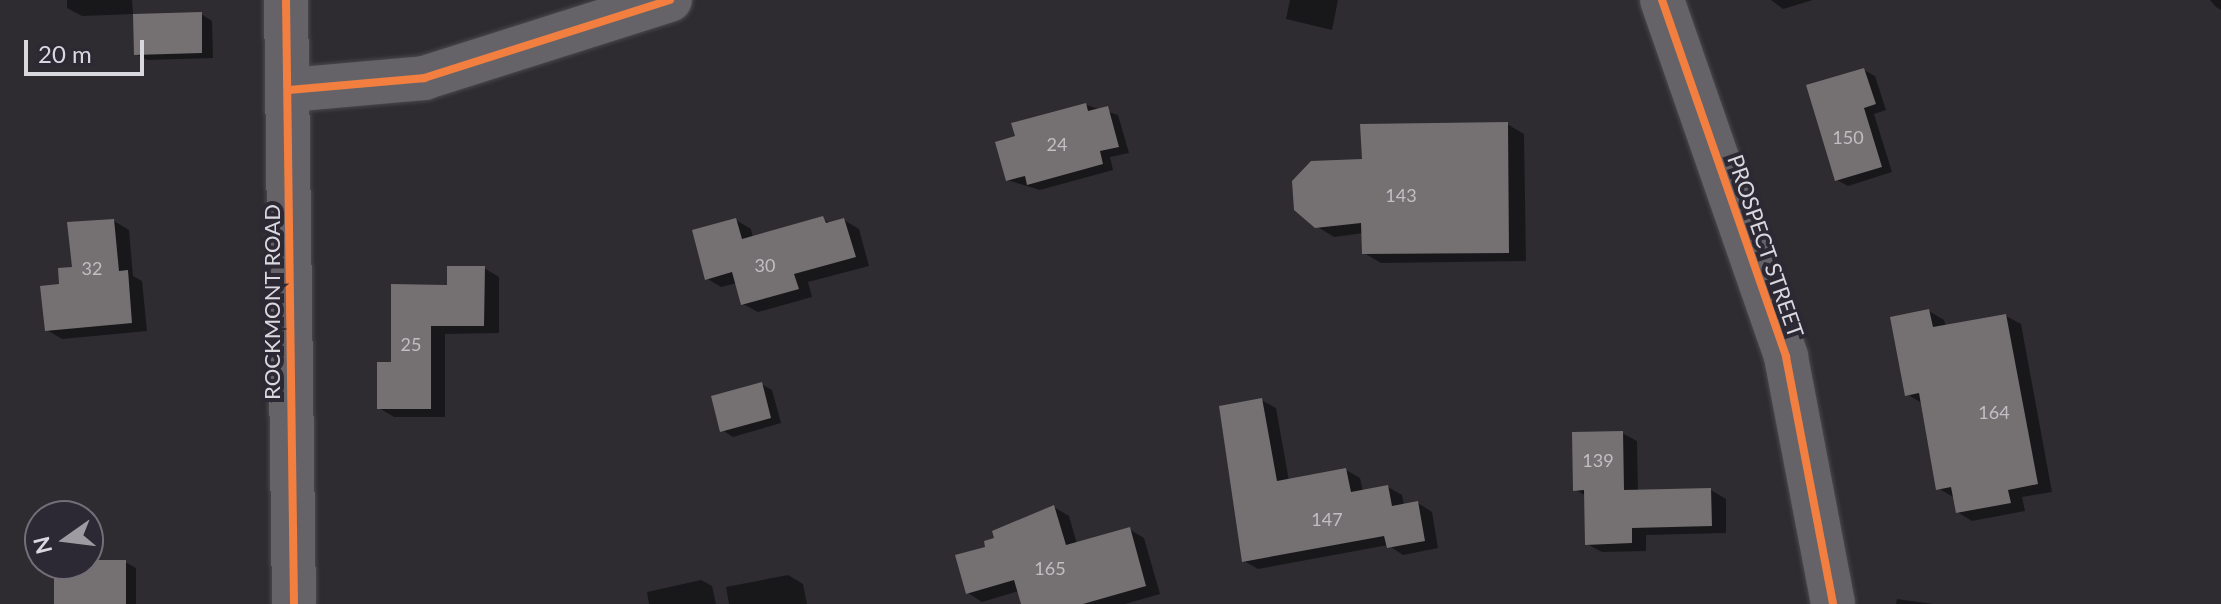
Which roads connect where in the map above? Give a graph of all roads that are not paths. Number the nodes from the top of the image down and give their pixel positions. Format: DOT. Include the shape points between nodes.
graph roads {
  1 [pos="286,0"];
  2 [pos="670,0"];
  3 [pos="1662,0"];
  4 [pos="290,90"];
  5 [pos="294,604"];
  6 [pos="1833,604"];
  1 -- 4 [label="street, ROCKMONT ROAD"];
  2 -- 4 [label="street" via="424,78"];
  3 -- 6 [label="street, PROSPECT STREET" via="1786,357"];
  4 -- 5 [label="street, ROCKMONT ROAD"];
}
